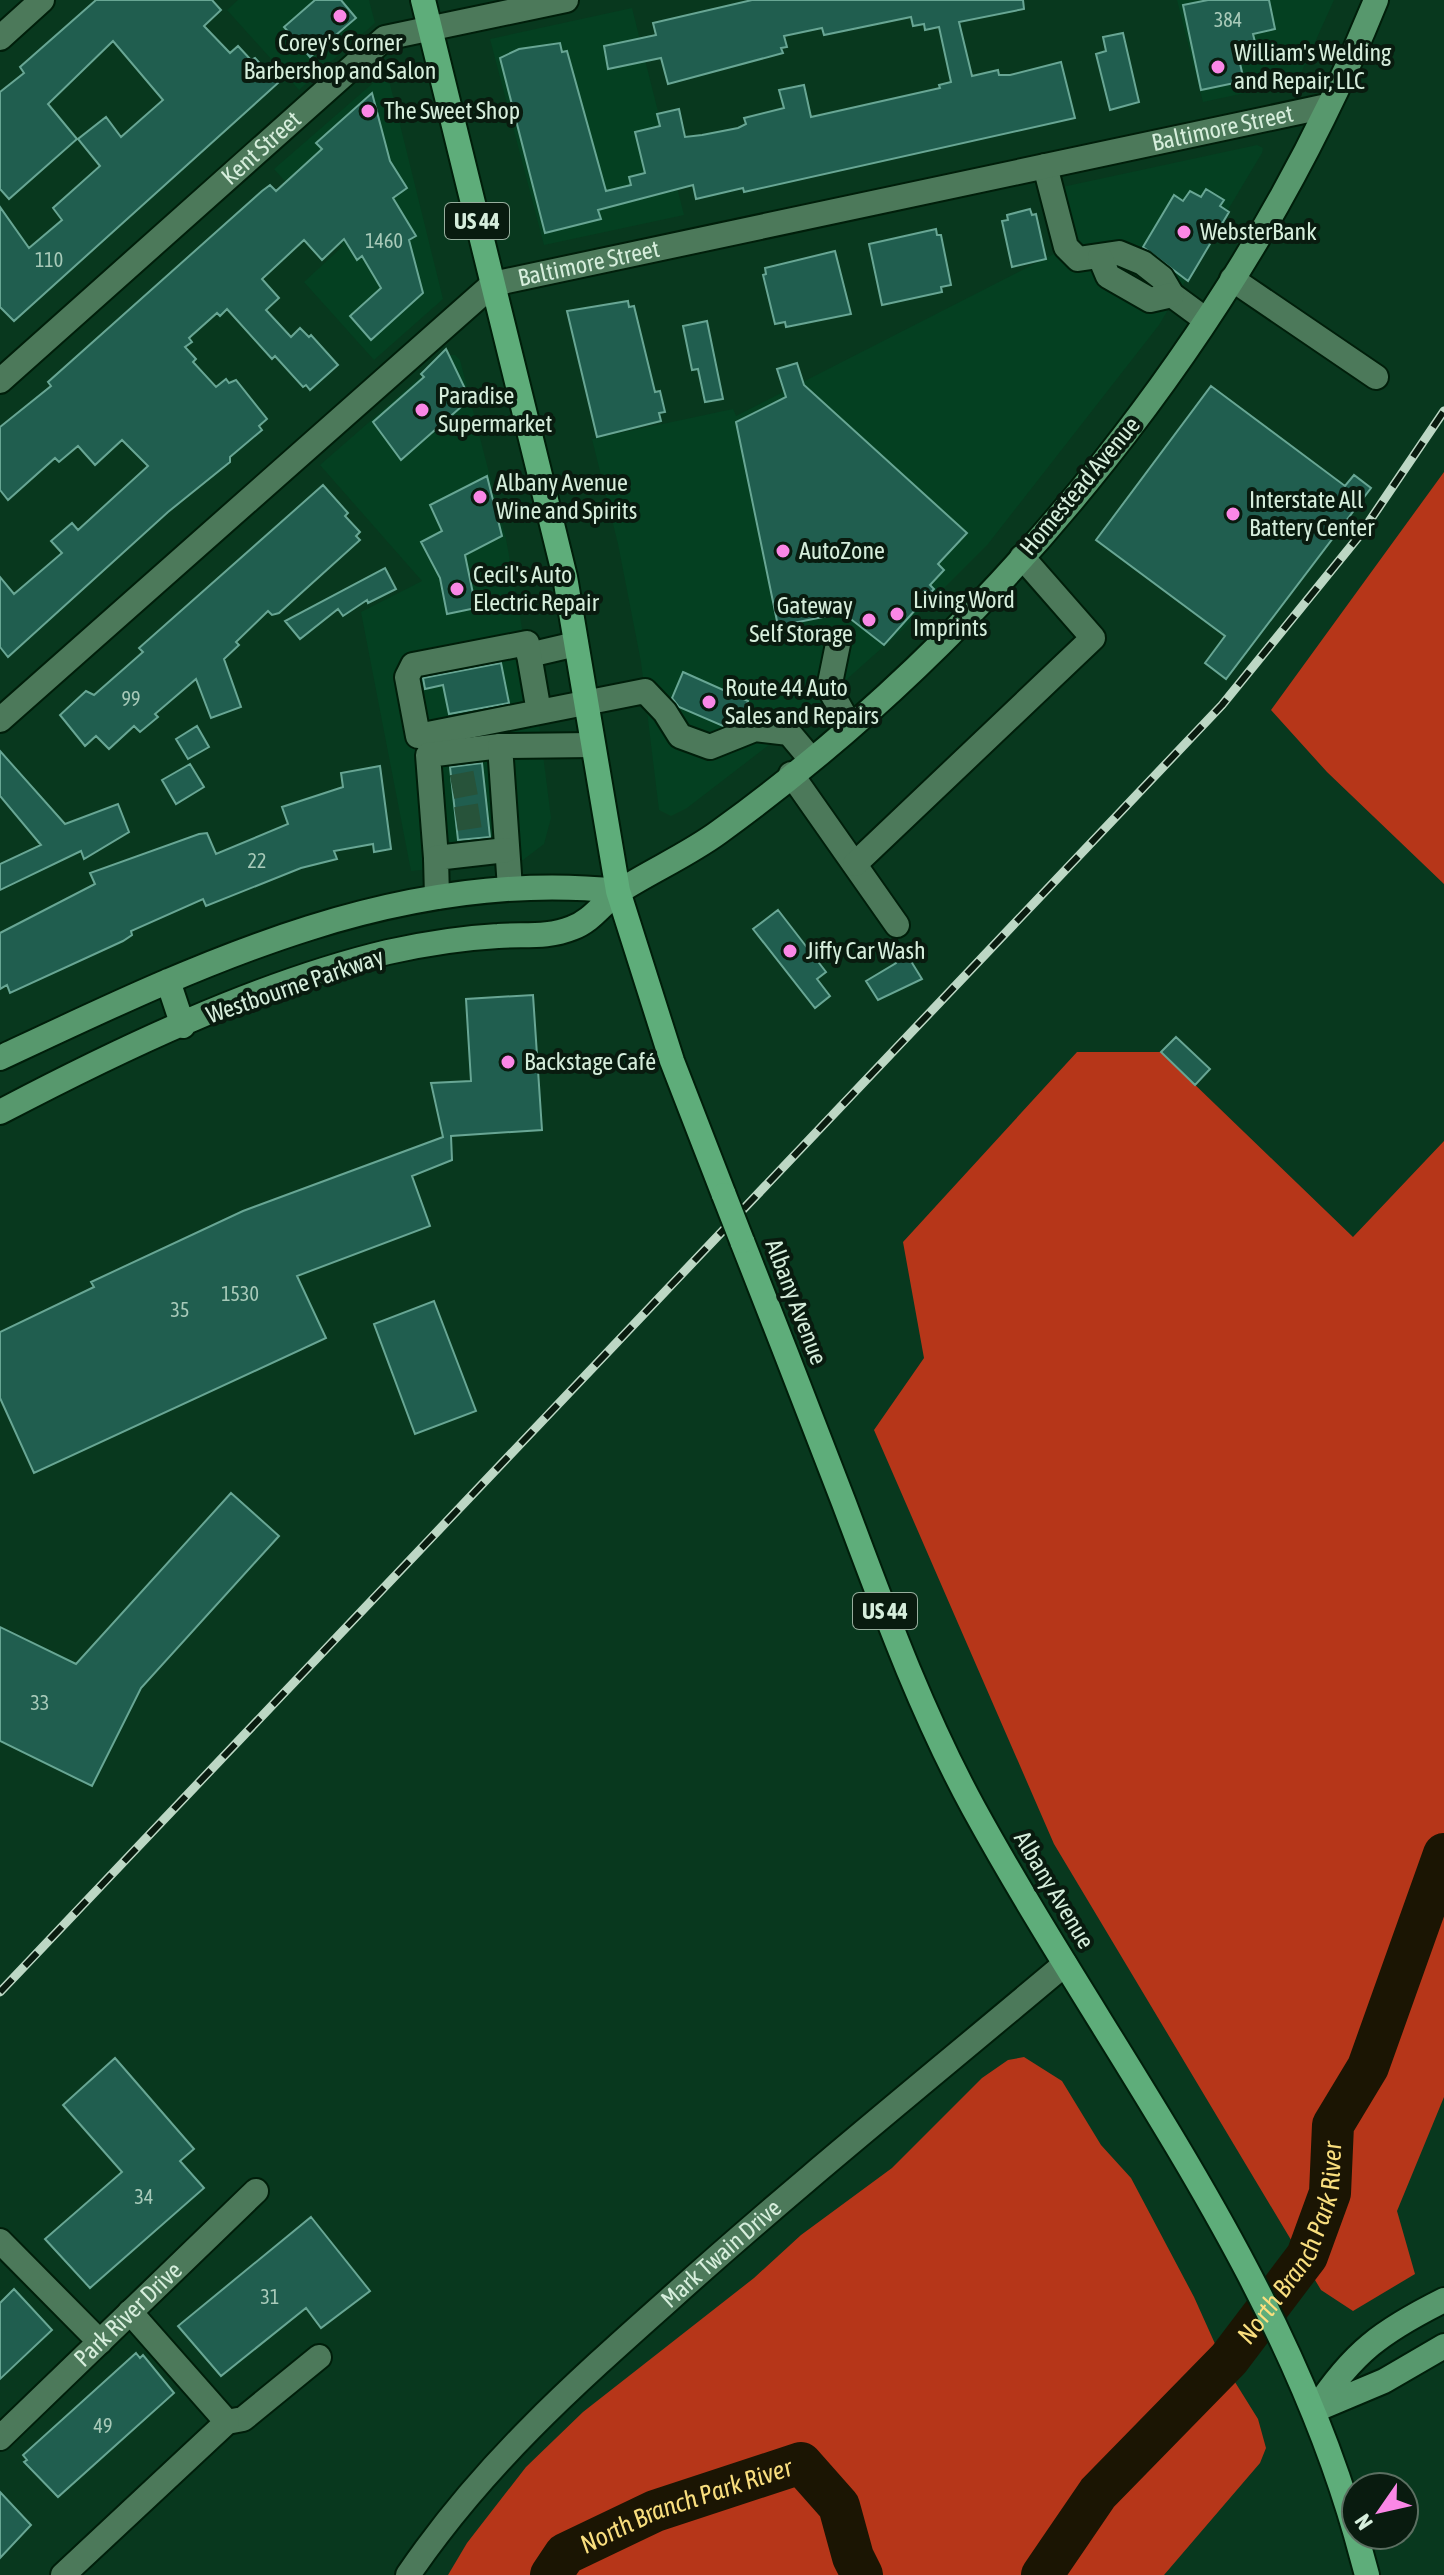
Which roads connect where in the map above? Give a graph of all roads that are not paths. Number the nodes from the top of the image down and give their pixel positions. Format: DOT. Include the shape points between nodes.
graph roads {
  1 [pos="42,0"];
  2 [pos="423,0"];
  3 [pos="566,0"];
  4 [pos="1376,0"];
  5 [pos="430,29"];
  6 [pos="0,38"];
  7 [pos="1327,106"];
  8 [pos="1045,166"];
  9 [pos="1232,279"];
  10 [pos="493,284"];
  11 [pos="1206,320"];
  12 [pos="1376,377"];
  13 [pos="0,381"];
  14 [pos="1022,557"];
  15 [pos="576,644"];
  16 [pos="838,644"];
  17 [pos="529,655"];
  18 [pos="585,702"];
  19 [pos="539,712"];
  20 [pos="0,720"];
  21 [pos="850,726"];
  22 [pos="592,745"];
  23 [pos="500,746"];
  24 [pos="801,766"];
  25 [pos="506,850"];
  26 [pos="436,858"];
  27 [pos="855,864"];
  28 [pos="510,888"];
  29 [pos="618,891"];
  30 [pos="437,897"];
  31 [pos="897,925"];
  32 [pos="168,981"];
  33 [pos="183,1026"];
  34 [pos="0,1058"];
  35 [pos="0,1112"];
  36 [pos="1065,1964"];
  37 [pos="256,2191"];
  38 [pos="0,2241"];
  39 [pos="1444,2300"];
  40 [pos="130,2312"];
  41 [pos="100,2342"];
  42 [pos="1444,2346"];
  43 [pos="319,2357"];
  44 [pos="1315,2410"];
  45 [pos="227,2422"];
  46 [pos="0,2438"];
  47 [pos="1340,2486"];
  48 [pos="1360,2551"];
  49 [pos="63,2575"];
  50 [pos="408,2575"];
  51 [pos="1367,2575"];
  1 -- 6 [label="street"];
  2 -- 5 [label="highway, Albany Avenue / US 44"];
  3 -- 5 [label="street, Kent Street"];
  4 -- 7 [label="main road, Homestead Avenue"];
  5 -- 10 [label="highway, Albany Avenue / US 44"];
  5 -- 13 [label="street, Kent Street" via="385,38"];
  7 -- 8 [label="street, Baltimore Street"];
  7 -- 9 [label="main road, Homestead Avenue"];
  8 -- 10 [label="street, Baltimore Street"];
  8 -- 11 [label="street" via="1066,247 1078,259 1100,257 1108,276 1150,300 1172,295"];
  9 -- 11 [label="main road, Homestead Avenue"];
  9 -- 12 [label="street"];
  10 -- 15 [label="highway, Albany Avenue / US 44" via="565,577"];
  10 -- 20 [label="street, Baltimore Street"];
  11 -- 14 [label="main road, Homestead Avenue" via="1093,475"];
  14 -- 21 [label="main road, Homestead Avenue" via="901,682"];
  14 -- 27 [label="street" via="1093,638"];
  15 -- 17 [label="street"];
  15 -- 18 [label="highway, Albany Avenue / US 44"];
  16 -- 21 [label="street" via="829,688"];
  17 -- 19 [label="street"];
  17 -- 19 [label="street" via="527,643 413,665 407,677 418,736"];
  18 -- 19 [label="street"];
  18 -- 22 [label="highway, Albany Avenue / US 44"];
  18 -- 24 [label="street" via="645,691 680,736 710,747 755,729 789,733"];
  21 -- 24 [label="main road, Homestead Avenue"];
  22 -- 23 [label="street"];
  22 -- 29 [label="highway, Albany Avenue / US 44"];
  23 -- 25 [label="street" via="493,779"];
  23 -- 26 [label="street" via="428,755 441,789 444,821"];
  24 -- 27 [label="street"];
  24 -- 29 [label="main road, Homestead Avenue" via="719,832"];
  25 -- 26 [label="street"];
  25 -- 28 [label="street"];
  26 -- 30 [label="street"];
  27 -- 31 [label="street"];
  28 -- 29 [label="main road, Westbourne Parkway"];
  28 -- 30 [label="main road, Westbourne Parkway"];
  29 -- 33 [label="main road, Westbourne Parkway" via="590,919 562,932 387,952 295,980"];
  29 -- 36 [label="highway, Albany Avenue / US 44, bridge" via="672,1061 888,1620 986,1830"];
  30 -- 32 [label="main road, Westbourne Parkway" via="339,917"];
  32 -- 33 [label="main road"];
  32 -- 34 [label="main road, Westbourne Parkway"];
  33 -- 35 [label="main road, Westbourne Parkway"];
  36 -- 44 [label="highway, Albany Avenue / US 44" via="1249,2268"];
  36 -- 50 [label="street, Mark Twain Drive" via="585,2375 490,2467"];
  37 -- 40 [label="street, Park River Drive"];
  38 -- 41 [label="street"];
  39 -- 44 [label="main road" via="1357,2353"];
  40 -- 41 [label="street, Park River Drive"];
  40 -- 45 [label="street"];
  41 -- 46 [label="street, Park River Drive"];
  42 -- 44 [label="main road" via="1384,2381"];
  43 -- 45 [label="street" via="243,2419"];
  44 -- 47 [label="highway, Albany Avenue / US 44"];
  45 -- 49 [label="street"];
  48 -- 51 [label="highway, Albany Avenue / US 44"];
}
